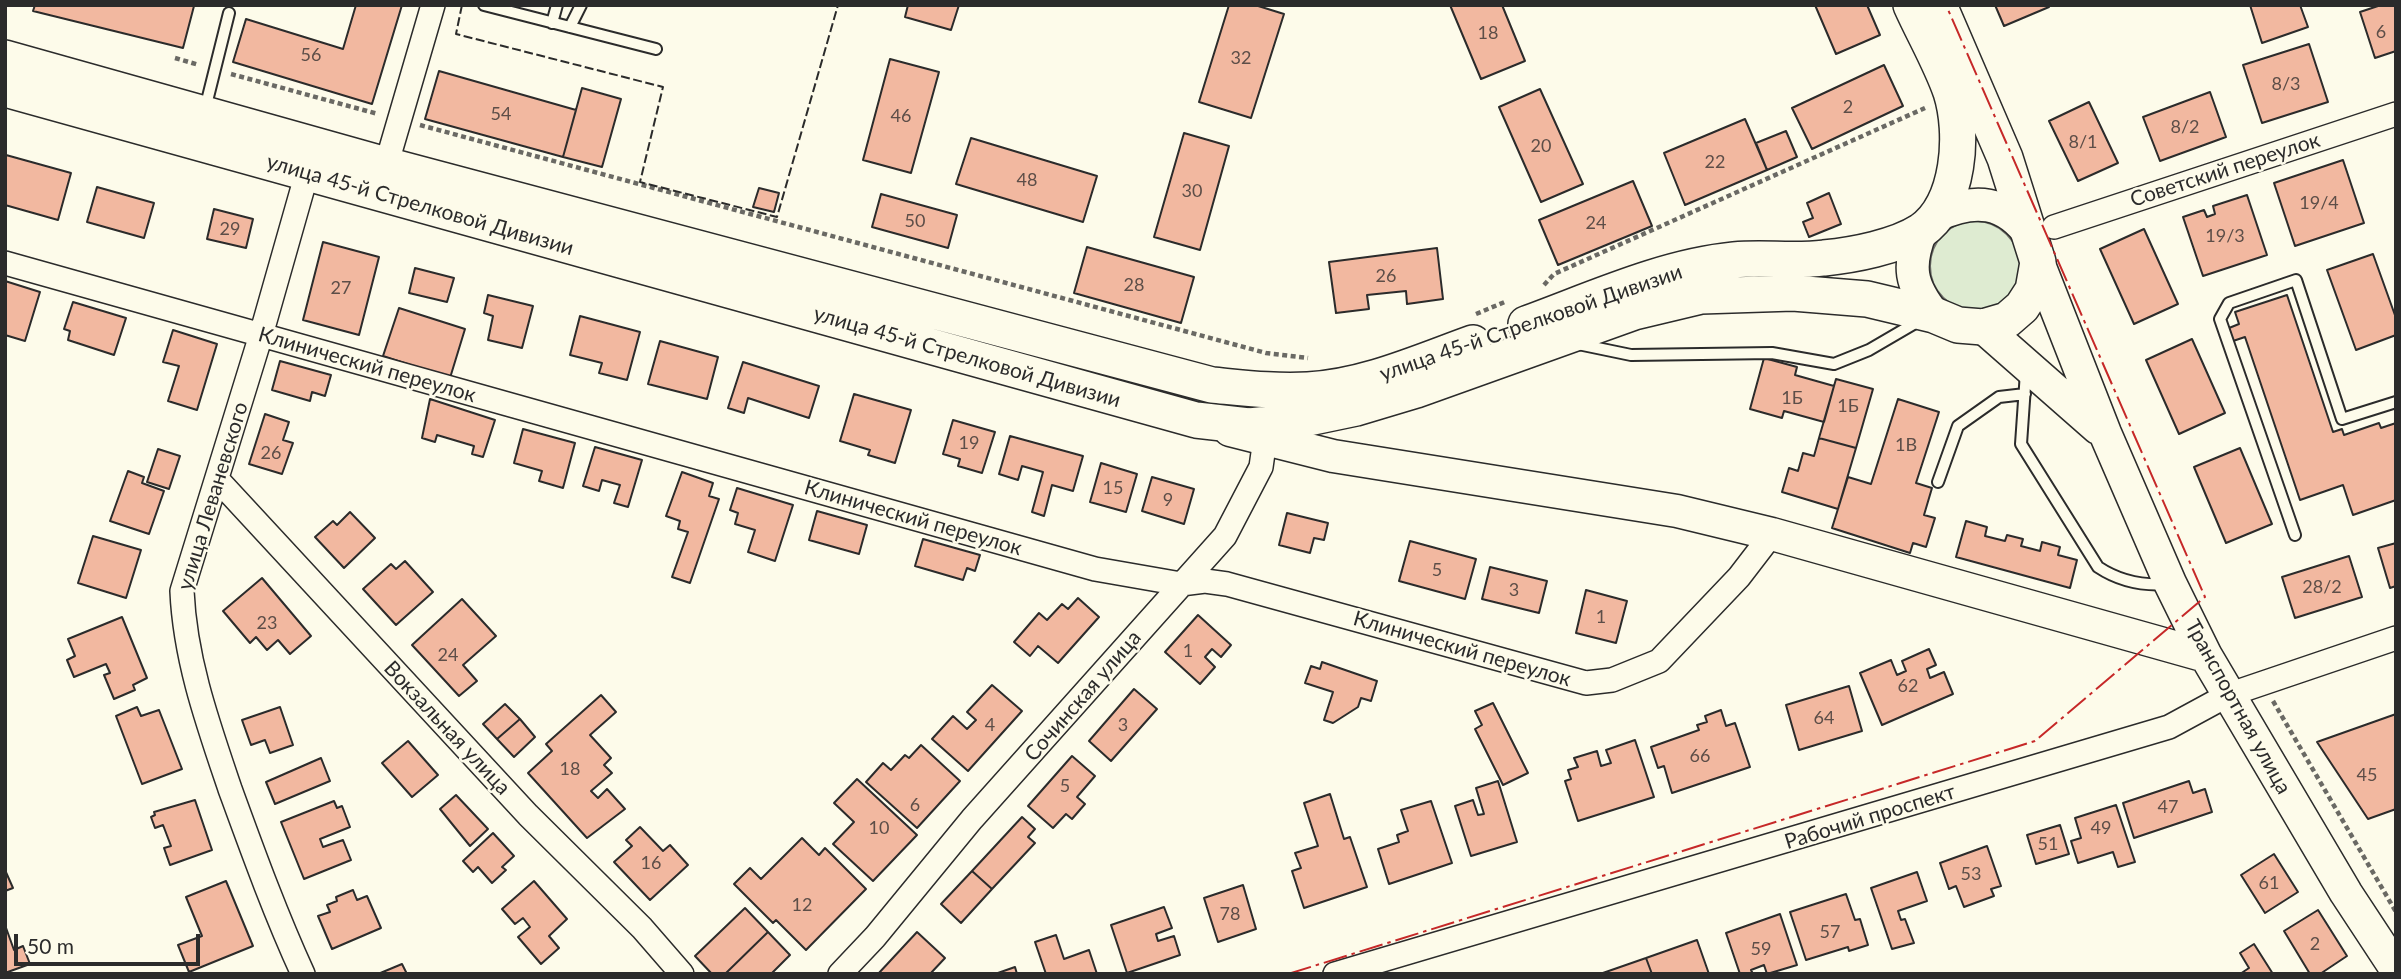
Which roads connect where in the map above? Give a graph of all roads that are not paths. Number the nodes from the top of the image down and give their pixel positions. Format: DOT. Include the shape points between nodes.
graph roads {
  1 [pos="433,5"];
  2 [pos="484,5"];
  3 [pos="557,5"];
  4 [pos="581,5"];
  5 [pos="1911,5"];
  6 [pos="1939,5"];
  7 [pos="229,13"];
  8 [pos="552,23"];
  9 [pos="570,27"];
  10 [pos="656,49"];
  11 [pos="5,58"];
  12 [pos="5,89"];
  13 [pos="204,114"];
  14 [pos="2396,114"];
  15 [pos="307,173"];
  16 [pos="382,179"];
  17 [pos="1929,223"];
  18 [pos="2041,242"];
  19 [pos="5,263"];
  20 [pos="1934,314"];
  21 [pos="1983,327"];
  22 [pos="261,335"];
  23 [pos="1544,342"];
  24 [pos="2026,362"];
  25 [pos="2025,394"];
  26 [pos="2396,402"];
  27 [pos="1268,418"];
  28 [pos="2105,433"];
  29 [pos="217,479"];
  30 [pos="1938,482"];
  31 [pos="1772,534"];
  32 [pos="2295,535"];
  33 [pos="2170,583"];
  34 [pos="1181,584"];
  35 [pos="2396,638"];
  36 [pos="2206,656"];
  37 [pos="2228,695"];
  38 [pos="2389,969"];
  39 [pos="303,974"];
  40 [pos="681,974"];
  41 [pos="840,974"];
  42 [pos="1335,974"];
  1 -- 16 [label="street"];
  2 -- 8 [label="lane"];
  3 -- 8 [label="lane"];
  4 -- 9 [label="lane"];
  5 -- 17 [label="main road" via="1951,92 1956,120 1951,184"];
  6 -- 18 [label="main road"];
  7 -- 13 [label="lane"];
  8 -- 9 [label="lane"];
  9 -- 10 [label="lane"];
  11 -- 13 [label="main road, улица 45-й Стрелковой Дивизии"];
  12 -- 15 [label="main road, улица 45-й Стрелковой Дивизии"];
  13 -- 16 [label="main road, улица 45-й Стрелковой Дивизии"];
  14 -- 18 [label="street, Советский переулок"];
  15 -- 16 [label="main road, улица 45-й Стрелковой Дивизии"];
  15 -- 22 [label="street, улица Леваневского"];
  16 -- 27 [label="main road, улица 45-й Стрелковой Дивизии" via="1212,385"];
  16 -- 27 [label="main road, улица 45-й Стрелковой Дивизии" via="1196,420 1249,426"];
  17 -- 18 [label="main road, Транспортная улица" via="1958,205 1985,204 2008,212"];
  17 -- 20 [label="main road" via="1913,252 1912,275 1919,296"];
  17 -- 27 [label="main road, улица 45-й Стрелковой Дивизии" via="1882,245 1839,256 1734,260 1640,282 1408,367 1310,390"];
  18 -- 21 [label="main road" via="2033,290 2022,307 2007,320"];
  18 -- 28 [label="main road, Транспортная улица"];
  19 -- 22 [label="street, Клинический переулок"];
  20 -- 21 [label="main road, Транспортная улица" via="1958,325"];
  20 -- 23 [label="main road, улица 45-й Стрелковой Дивизии" via="1867,299 1771,291 1713,295 1634,312"];
  20 -- 23 [label="lane" via="1834,364 1772,353 1630,355"];
  21 -- 24 [label="main road, Транспортная улица"];
  22 -- 29 [label="street, улица Леваневского"];
  22 -- 34 [label="street, Клинический переулок" via="1095,569"];
  23 -- 27 [label="main road, улица 45-й Стрелковой Дивизии" via="1356,408"];
  24 -- 25 [label="lane"];
  24 -- 28 [label="main road, Транспортная улица"];
  25 -- 30 [label="lane" via="1999,397 1958,426"];
  25 -- 33 [label="lane" via="2021,444 2098,567 2113,577 2150,586"];
  26 -- 32 [label="lane" via="2342,419 2295,280 2229,303 2220,318"];
  27 -- 31 [label="main road" via="1333,456 1677,511"];
  27 -- 34 [label="street, Сочинская улица" via="1261,467 1241,510 1225,536"];
  28 -- 33 [label="main road, Транспортная улица"];
  29 -- 39 [label="street, улица Леваневского" via="182,591 184,634 211,733 272,906"];
  29 -- 40 [label="street, Вокзальная улица"];
  31 -- 34 [label="street, Клинический переулок" via="1659,661 1612,680 1586,683 1227,583"];
  31 -- 36 [label="main road"];
  33 -- 36 [label="main road, Транспортная улица"];
  34 -- 41 [label="street, Сочинская улица"];
  35 -- 37 [label="street, Рабочий проспект"];
  36 -- 37 [label="main road, Транспортная улица"];
  37 -- 38 [label="main road, Транспортная улица"];
  37 -- 42 [label="street, Рабочий проспект" via="2169,727"];
}
